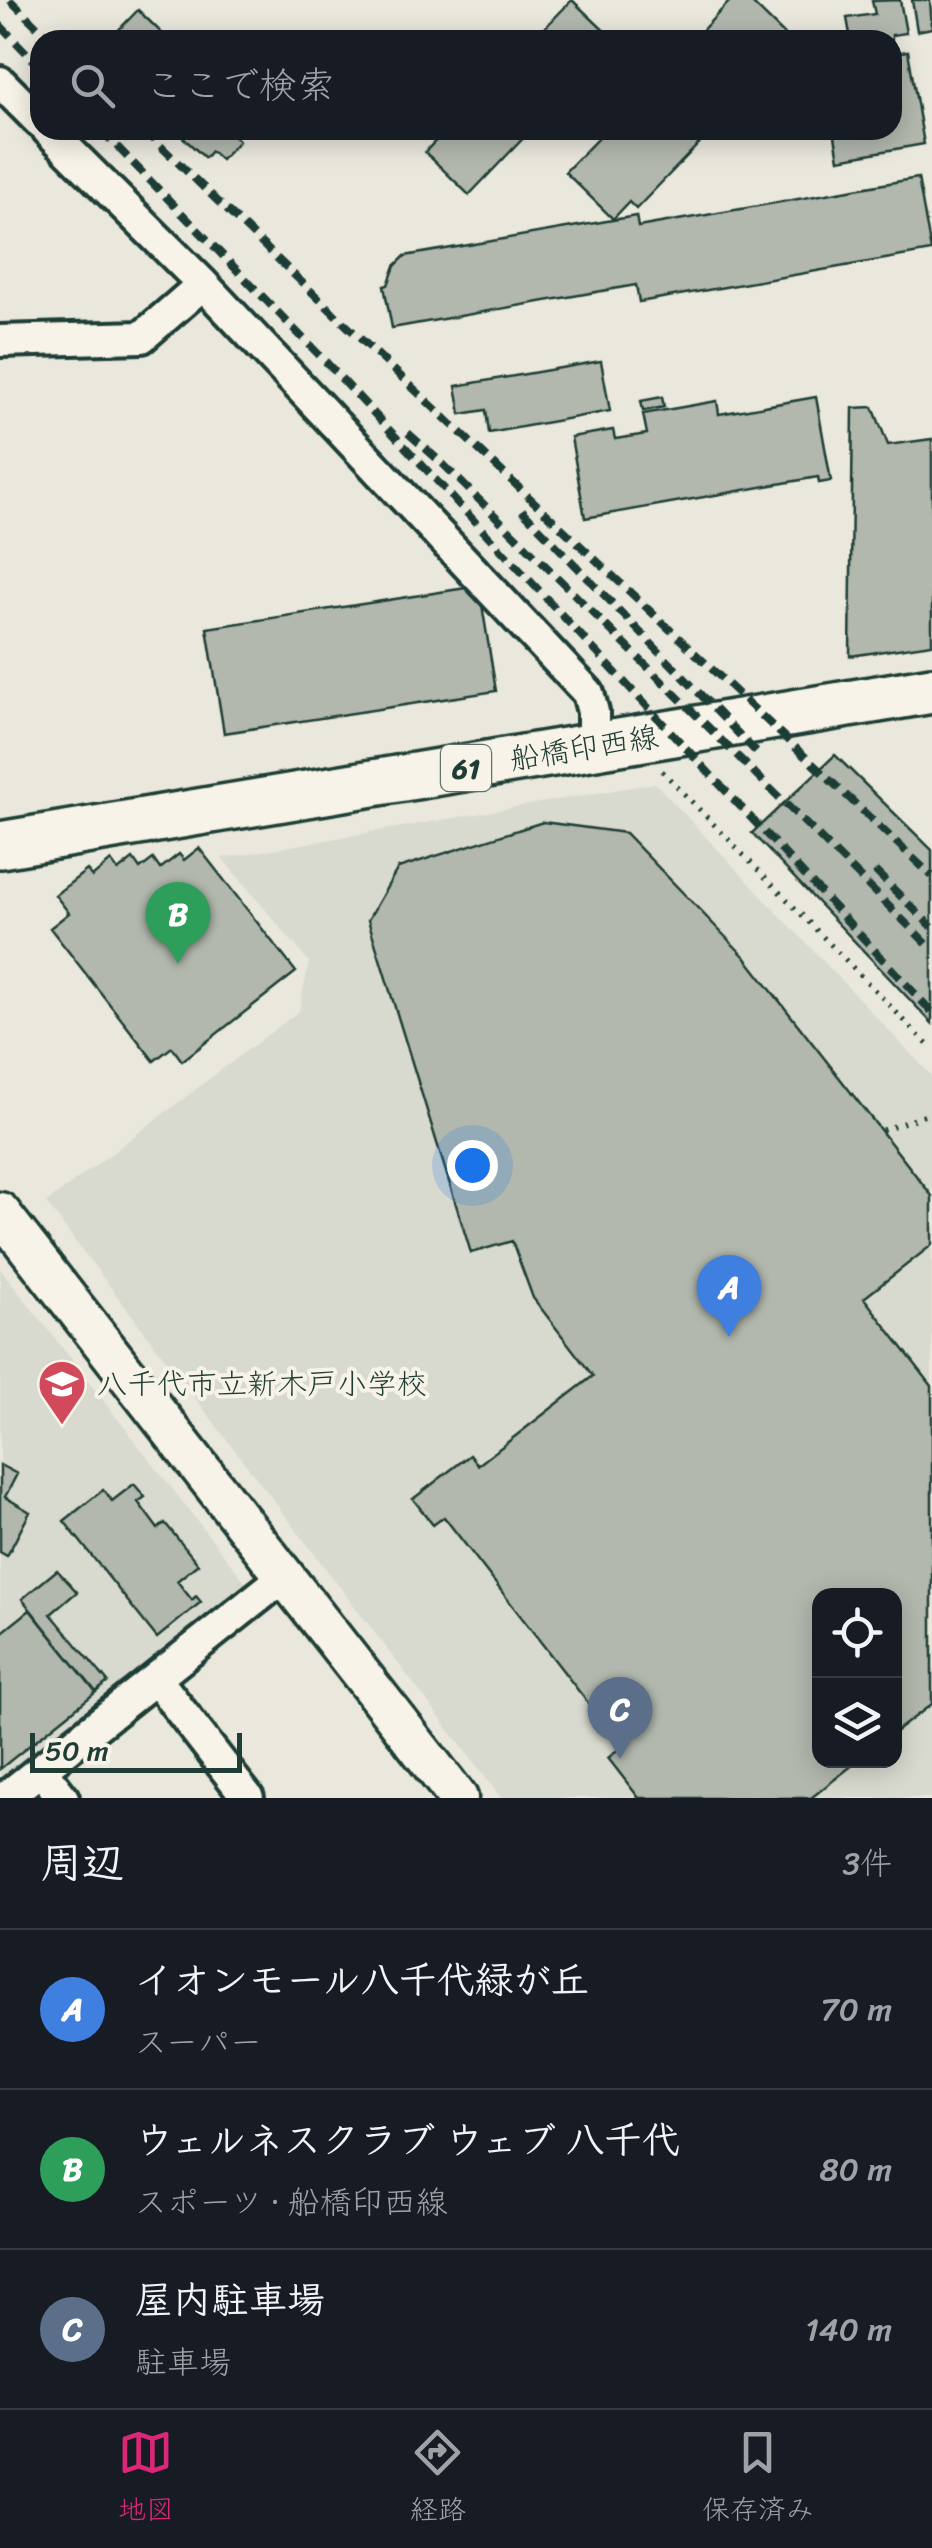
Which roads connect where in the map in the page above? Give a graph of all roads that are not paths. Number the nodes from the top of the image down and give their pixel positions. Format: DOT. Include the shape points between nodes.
graph roads {
  1 [pos="0,82"];
  2 [pos="30,112"];
  3 [pos="58,140"];
  4 [pos="203,284"];
  5 [pos="0,341"];
  6 [pos="932,690"];
  7 [pos="613,744"];
  8 [pos="0,845"];
  9 [pos="0,1212"];
  10 [pos="286,1575"];
  11 [pos="156,1678"];
  12 [pos="41,1770"];
  13 [pos="5,1798"];
  14 [pos="63,1798"];
  15 [pos="248,1798"];
  16 [pos="458,1798"];
  1 -- 2 [label="street"];
  3 -- 4 [label="street"];
  4 -- 5 [label="street" via="142,337"];
  4 -- 7 [label="street" via="588,693"];
  6 -- 7 [label="main road, 船橋印西線 / 61"];
  7 -- 8 [label="main road, 船橋印西線 / 61"];
  9 -- 10 [label="street"];
  10 -- 11 [label="street"];
  10 -- 16 [label="street"];
  11 -- 12 [label="street"];
  11 -- 15 [label="street"];
  12 -- 13 [label="street"];
  12 -- 14 [label="street"];
}
